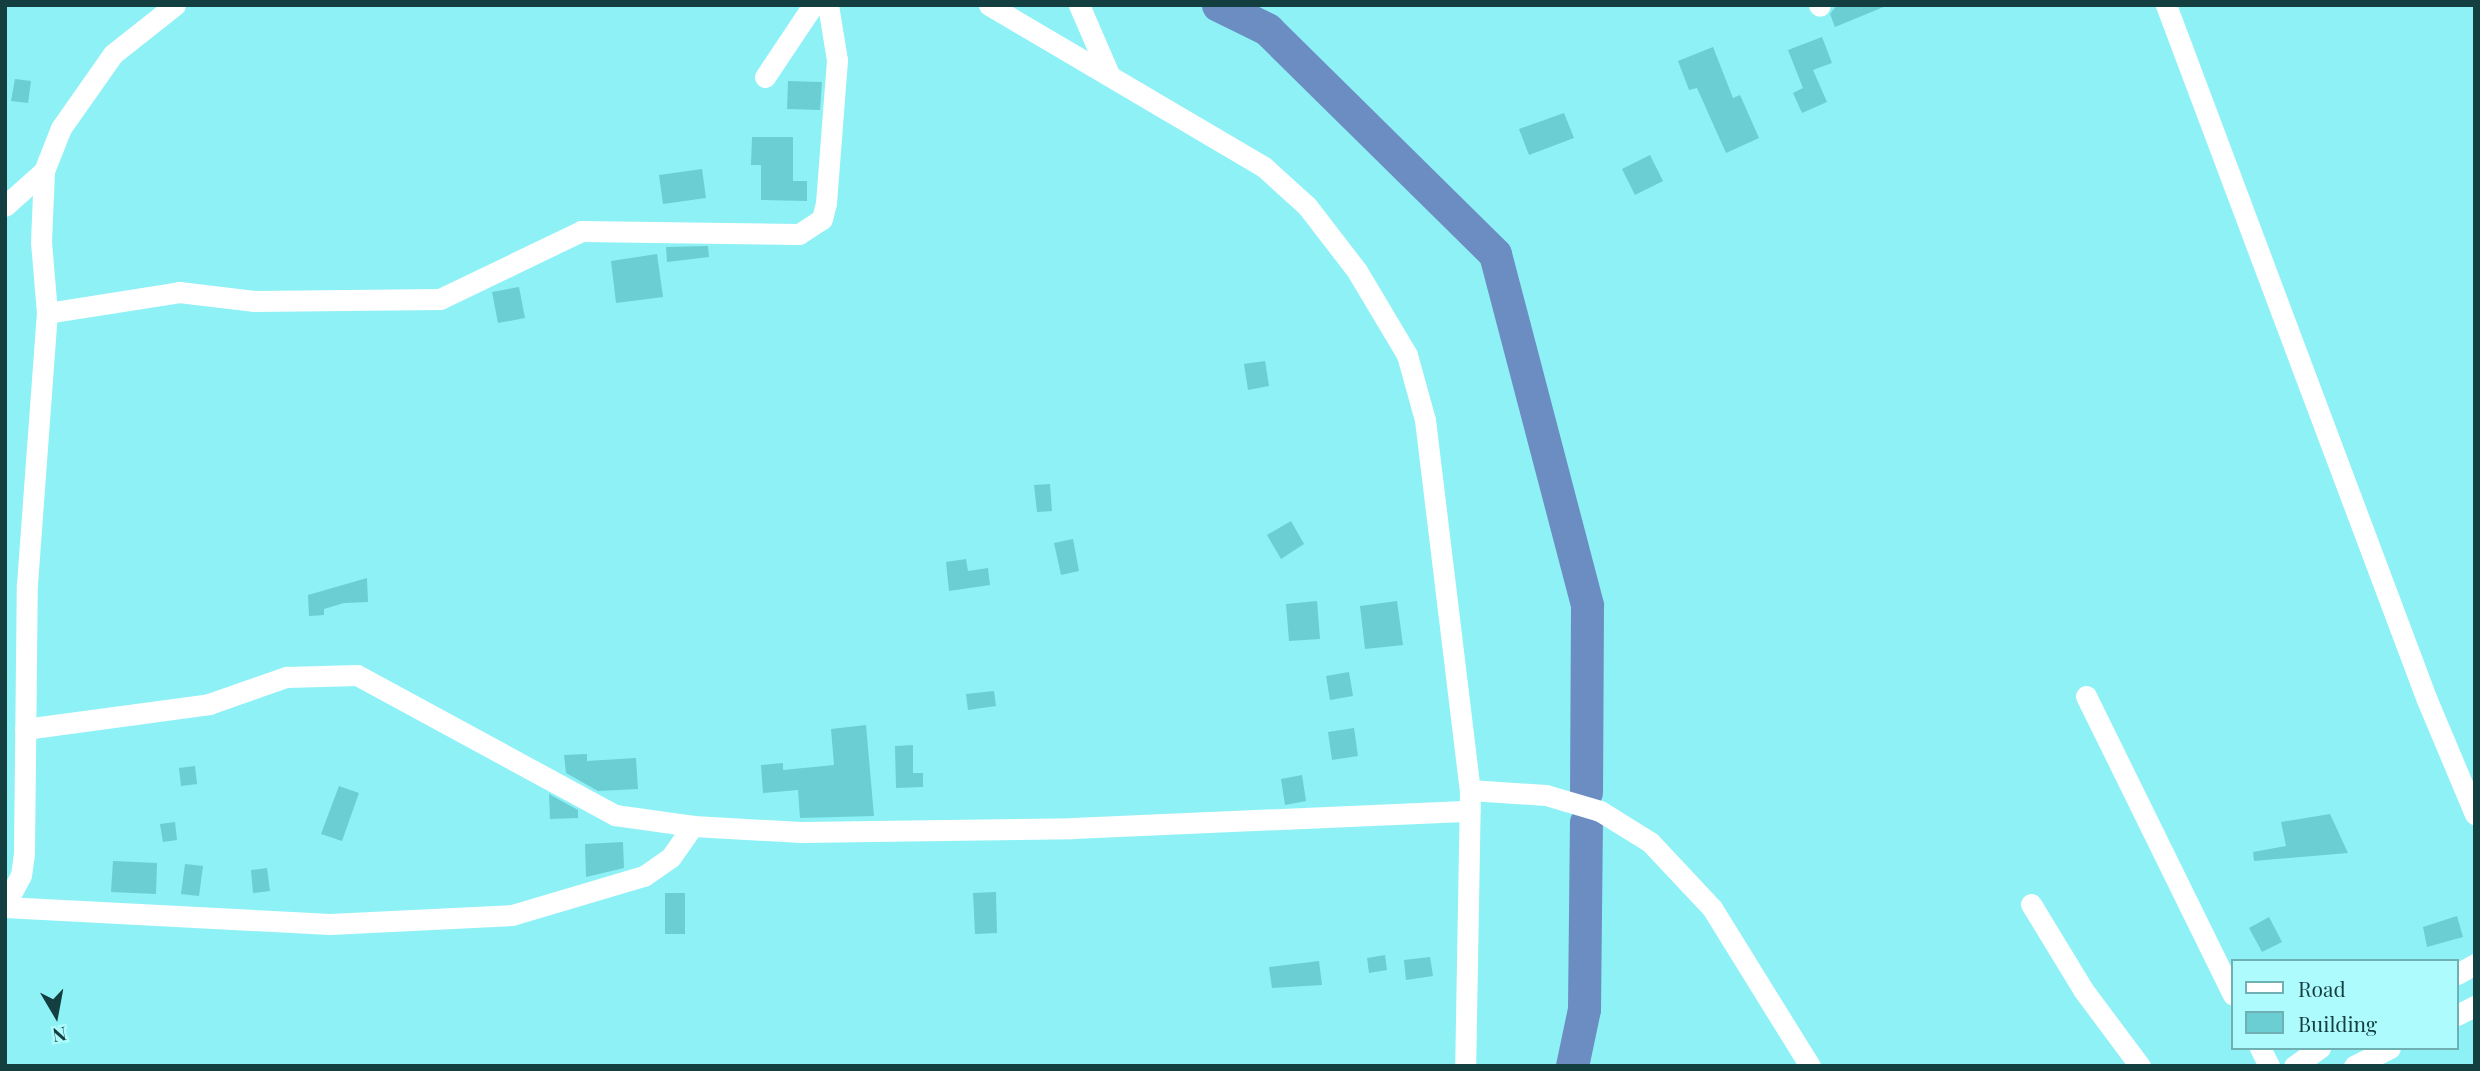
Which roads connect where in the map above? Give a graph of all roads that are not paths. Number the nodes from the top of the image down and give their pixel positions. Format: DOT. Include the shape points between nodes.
graph roads {
  1 [pos="175,5"];
  2 [pos="813,5"];
  3 [pos="828,5"];
  4 [pos="989,5"];
  5 [pos="1079,5"];
  6 [pos="2166,5"];
  7 [pos="1108,72"];
  8 [pos="765,77"];
  9 [pos="44,171"];
  10 [pos="5,205"];
  11 [pos="47,313"];
  12 [pos="2086,696"];
  13 [pos="25,729"];
  14 [pos="1470,801"];
  15 [pos="2475,814"];
  16 [pos="693,826"];
  17 [pos="5,894"];
  18 [pos="2031,904"];
  19 [pos="5,907"];
  20 [pos="2475,964"];
  21 [pos="2459,973"];
  22 [pos="2232,993"];
  23 [pos="2475,1006"];
  24 [pos="2459,1014"];
  25 [pos="2261,1050"];
  26 [pos="2317,1050"];
  27 [pos="2386,1050"];
  28 [pos="1465,1066"];
  29 [pos="1810,1066"];
  30 [pos="2140,1066"];
  31 [pos="2269,1066"];
  32 [pos="2294,1066"];
  33 [pos="2354,1066"];
  1 -- 9 [label="street" via="113,54 61,128"];
  2 -- 8 [label="street"];
  3 -- 11 [label="street" via="837,60 826,203 822,219 799,234 581,231 440,299 254,301 179,292"];
  4 -- 7 [label="street"];
  5 -- 7 [label="street"];
  6 -- 15 [label="street"];
  7 -- 14 [label="street" via="1265,167 1307,206 1357,271 1407,355 1426,420"];
  9 -- 10 [label="street"];
  9 -- 11 [label="street" via="41,242"];
  11 -- 13 [label="street" via="27,584"];
  12 -- 22 [label="street"];
  13 -- 16 [label="street" via="209,704 286,677 357,675 615,815"];
  13 -- 17 [label="street" via="24,853 17,882"];
  14 -- 16 [label="street" via="1073,828 801,832"];
  14 -- 28 [label="street"];
  14 -- 29 [label="street" via="1546,795 1600,811 1650,842 1712,908"];
  16 -- 19 [label="street" via="671,857 644,876 512,915 330,924"];
  18 -- 30 [label="street" via="2084,991"];
  20 -- 21 [label="street"];
  23 -- 24 [label="street"];
  25 -- 31 [label="street"];
  26 -- 32 [label="street"];
  27 -- 33 [label="street"];
}
